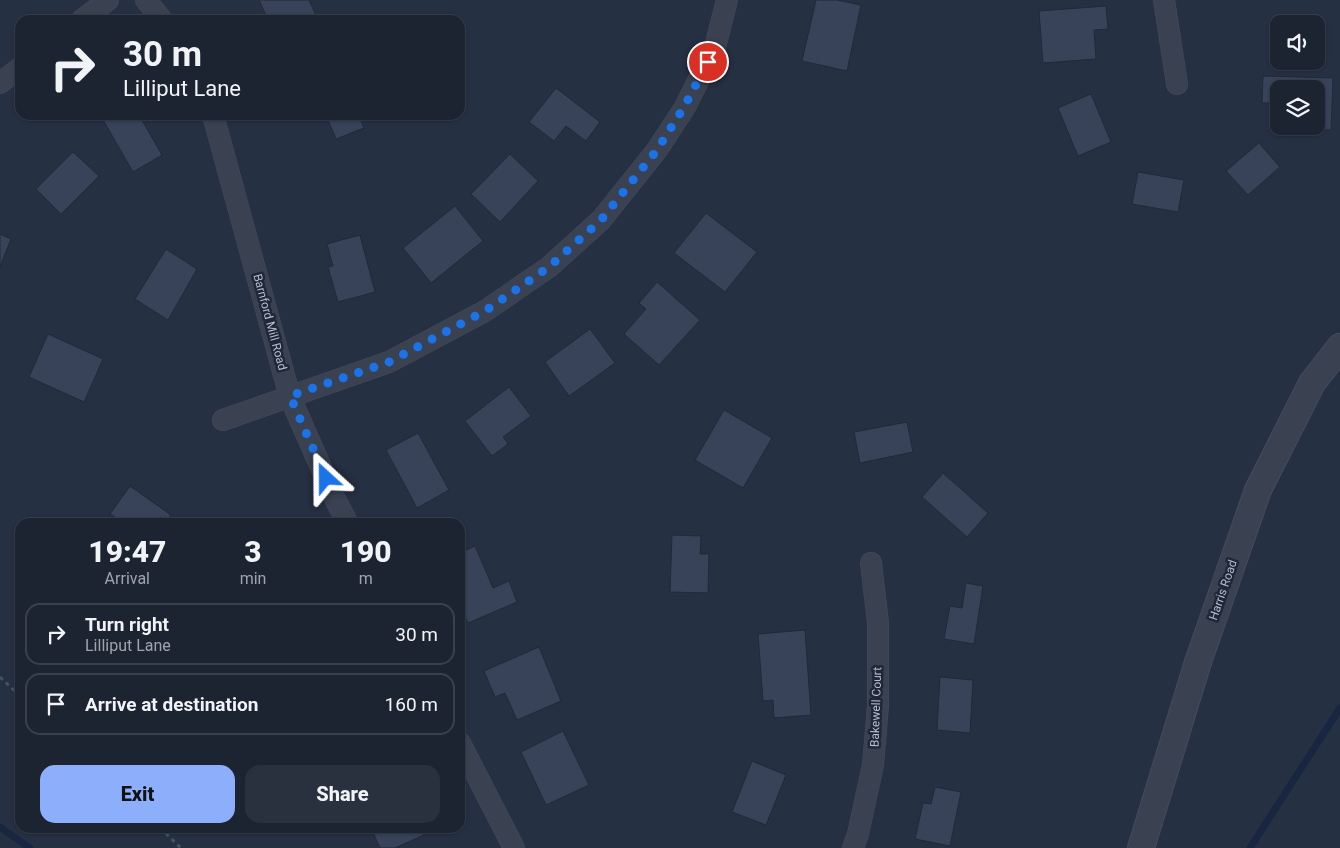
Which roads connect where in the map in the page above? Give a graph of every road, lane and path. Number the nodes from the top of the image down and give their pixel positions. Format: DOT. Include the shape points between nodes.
graph roads {
  1 [pos="108,0"];
  2 [pos="146,0"];
  3 [pos="727,0"];
  4 [pos="1164,0"];
  5 [pos="88,15"];
  6 [pos="158,15"];
  7 [pos="15,72"];
  8 [pos="0,83"];
  9 [pos="1177,84"];
  10 [pos="214,120"];
  11 [pos="1340,346"];
  12 [pos="290,396"];
  13 [pos="223,420"];
  14 [pos="345,518"];
  15 [pos="871,563"];
  16 [pos="0,677"];
  17 [pos="15,691"];
  18 [pos="465,753"];
  19 [pos="165,833"];
  20 [pos="181,848"];
  21 [pos="514,848"];
  22 [pos="853,848"];
  23 [pos="1141,848"];
  1 -- 5 [label="street"];
  2 -- 6 [label="street"];
  3 -- 12 [label="street" via="715,46 684,107 657,150 601,220 549,267 485,311 389,362"];
  4 -- 9 [label="street"];
  7 -- 8 [label="street"];
  10 -- 12 [label="street, Barnford Mill Road"];
  11 -- 23 [label="street, Harris Road" via="1312,383 1258,490 1198,662"];
  12 -- 13 [label="street"];
  12 -- 14 [label="street, Barnford Mill Road"];
  15 -- 22 [label="street, Bakewell Court" via="878,623 878,706 873,765"];
  16 -- 17 [label="path"];
  18 -- 21 [label="street"];
  19 -- 20 [label="path"];
}
